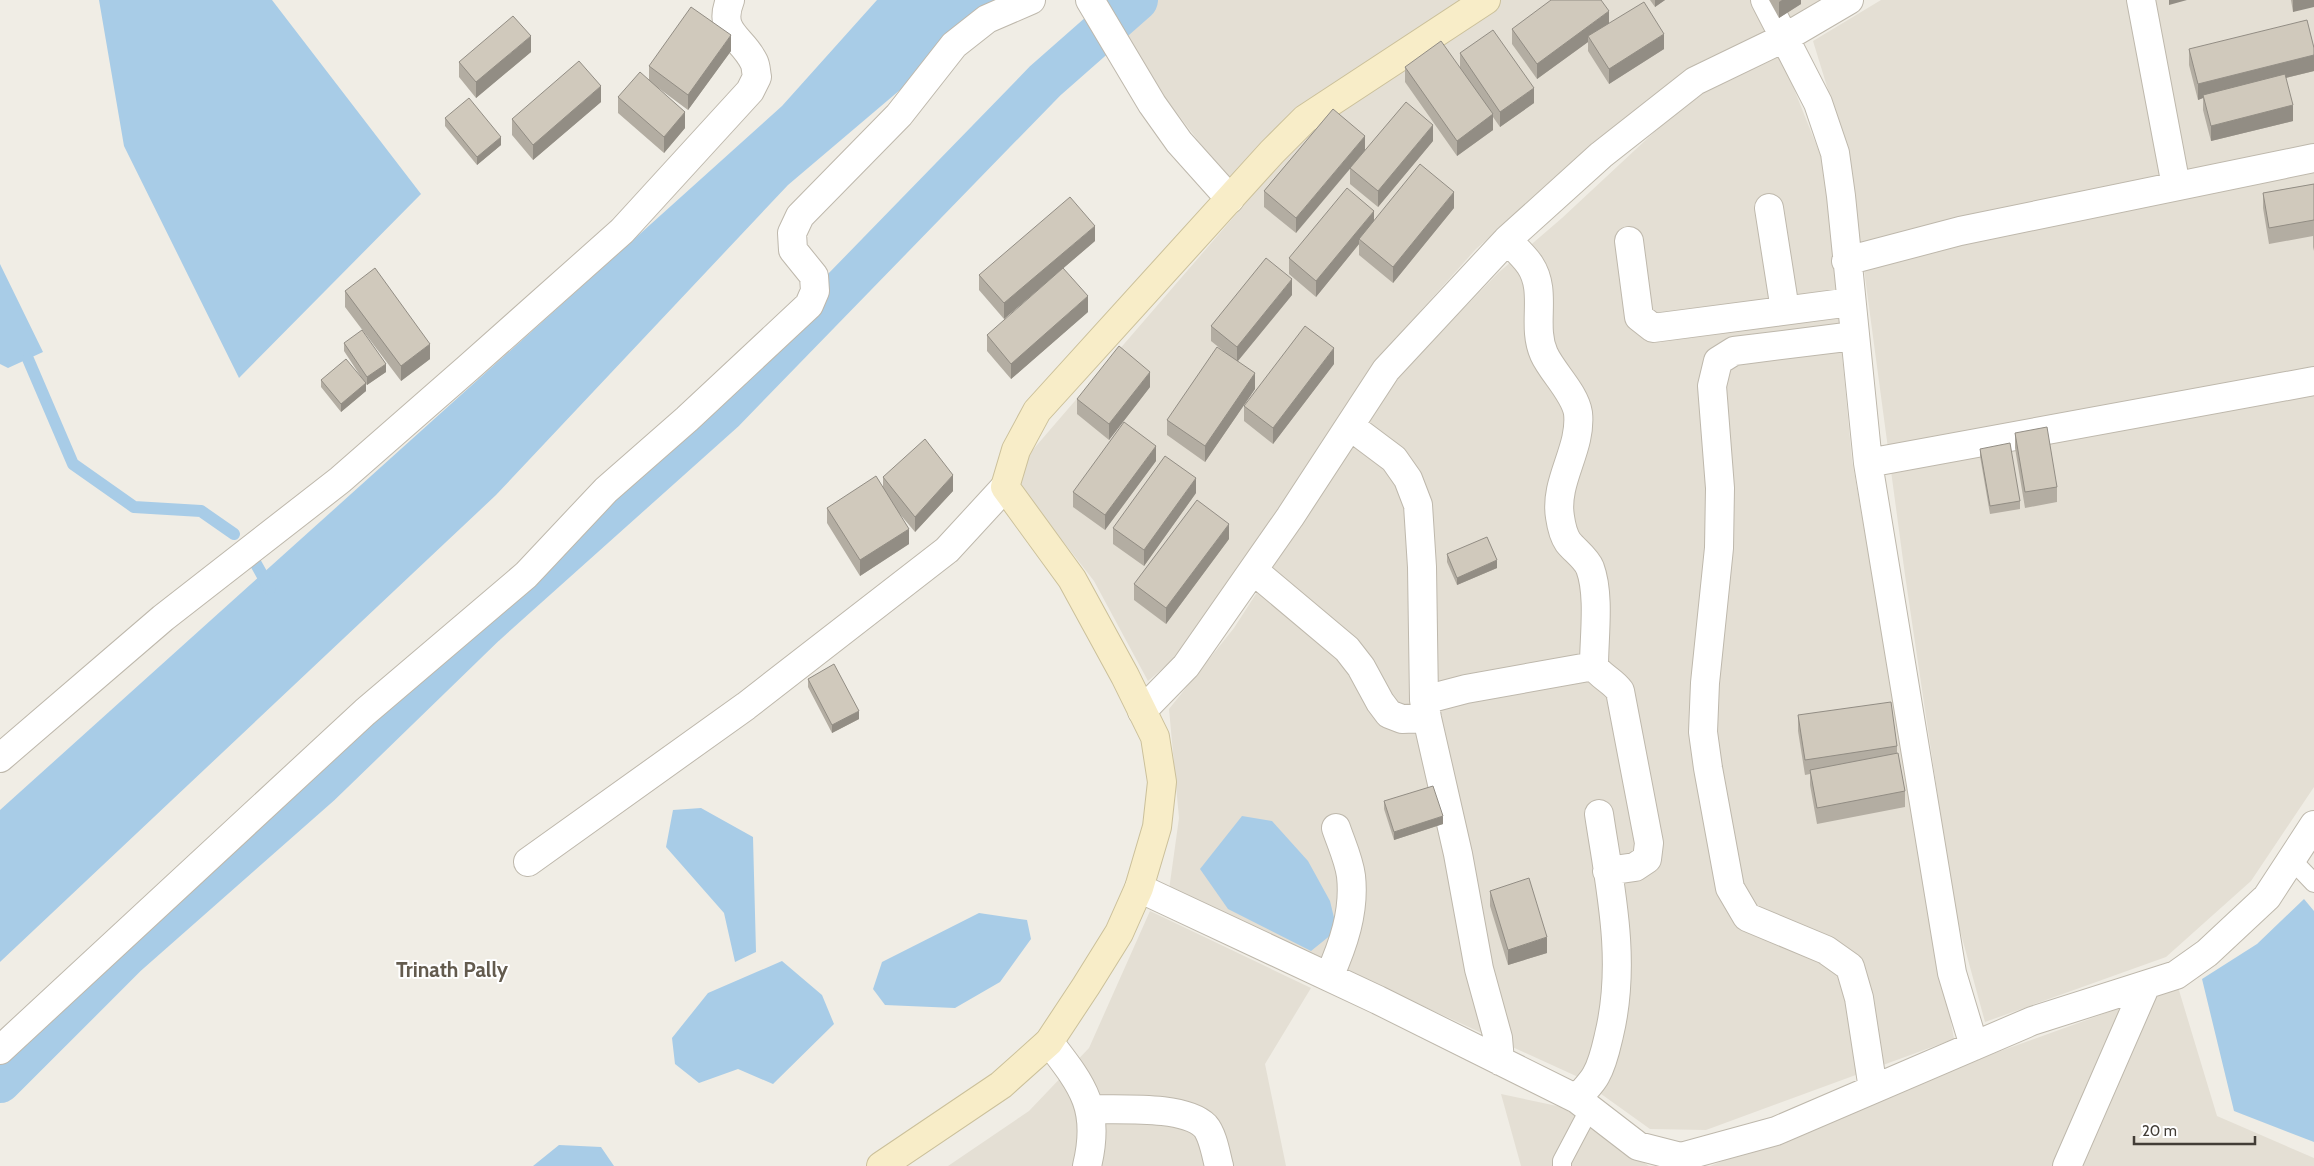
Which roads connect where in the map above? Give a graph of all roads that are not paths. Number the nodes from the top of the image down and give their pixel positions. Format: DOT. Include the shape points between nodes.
graph roads {
  1 [pos="730,0"];
  2 [pos="1030,0"];
  3 [pos="1486,0"];
  4 [pos="1765,0"];
  5 [pos="1850,0"];
  6 [pos="2141,0"];
  7 [pos="1092,3"];
  8 [pos="1786,37"];
  9 [pos="2314,158"];
  10 [pos="2176,186"];
  11 [pos="1230,199"];
  12 [pos="1769,208"];
  13 [pos="1507,240"];
  14 [pos="1630,241"];
  15 [pos="1846,261"];
  16 [pos="1851,302"];
  17 [pos="1785,310"];
  18 [pos="1854,336"];
  19 [pos="2314,381"];
  20 [pos="1350,426"];
  21 [pos="1868,463"];
  22 [pos="1005,487"];
  23 [pos="1253,570"];
  24 [pos="1594,666"];
  25 [pos="1425,709"];
  26 [pos="1142,711"];
  27 [pos="0,758"];
  28 [pos="1599,814"];
  29 [pos="2314,825"];
  30 [pos="1336,828"];
  31 [pos="2291,859"];
  32 [pos="528,862"];
  33 [pos="1607,871"];
  34 [pos="2314,882"];
  35 [pos="1139,888"];
  36 [pos="1328,977"];
  37 [pos="2146,985"];
  38 [pos="1049,1042"];
  39 [pos="1974,1046"];
  40 [pos="0,1050"];
  41 [pos="1500,1061"];
  42 [pos="1873,1089"];
  43 [pos="1584,1104"];
  44 [pos="1090,1109"];
  45 [pos="1682,1163"];
  46 [pos="881,1166"];
  47 [pos="1087,1166"];
  48 [pos="1219,1166"];
  49 [pos="1562,1166"];
  50 [pos="2066,1166"];
  1 -- 27 [label="street" via="726,10 728,28 754,61 757,77 750,91 622,232 340,480 163,618"];
  2 -- 40 [label="street" via="987,19 954,45 899,115 800,216 792,233 793,250 814,276 815,291 809,305 606,490 526,575 365,712"];
  3 -- 11 [label="street" via="1305,119"];
  4 -- 8 [label="street"];
  5 -- 8 [label="street"];
  6 -- 10 [label="street"];
  7 -- 11 [label="street" via="1152,104 1179,142"];
  8 -- 13 [label="street" via="1695,81 1601,155"];
  8 -- 15 [label="street" via="1818,103 1835,154"];
  9 -- 10 [label="street"];
  10 -- 15 [label="street" via="1960,231"];
  11 -- 22 [label="street" via="1037,411 1016,450"];
  12 -- 17 [label="street"];
  13 -- 20 [label="street" via="1386,370"];
  13 -- 24 [label="street" via="1531,266 1540,300 1538,332 1544,354 1578,412 1576,436 1559,494 1560,517 1566,540 1589,566 1595,586"];
  14 -- 17 [label="street" via="1639,317 1654,328"];
  15 -- 16 [label="street"];
  16 -- 17 [label="street"];
  16 -- 18 [label="street"];
  18 -- 21 [label="street"];
  18 -- 42 [label="street" via="1734,351 1718,360 1712,386 1720,488 1719,548 1703,732 1730,888 1747,917 1826,950 1850,967 1859,998"];
  19 -- 21 [label="street"];
  20 -- 23 [label="street"];
  20 -- 25 [label="street" via="1394,460 1408,480 1418,505"];
  21 -- 39 [label="street" via="1952,973"];
  22 -- 26 [label="street" via="1072,579"];
  22 -- 32 [label="street" via="947,550 746,706"];
  23 -- 25 [label="street" via="1347,650 1389,714 1402,719"];
  23 -- 26 [label="street" via="1186,666"];
  24 -- 25 [label="street" via="1466,689"];
  24 -- 33 [label="street" via="1620,691 1649,843 1647,859 1634,867"];
  25 -- 41 [label="street" via="1458,854 1479,969 1498,1038"];
  26 -- 35 [label="street" via="1155,737 1162,782 1157,827"];
  28 -- 33 [label="street"];
  29 -- 31 [label="street"];
  30 -- 36 [label="street" via="1351,874 1351,908 1343,944"];
  31 -- 34 [label="lane"];
  31 -- 37 [label="street" via="2267,897 2207,952 2176,975"];
  33 -- 43 [label="street" via="1618,954 1613,1016 1606,1047"];
  35 -- 36 [label="street"];
  35 -- 38 [label="street" via="1119,933"];
  36 -- 41 [label="street"];
  37 -- 39 [label="street" via="2032,1021"];
  37 -- 50 [label="street"];
  38 -- 44 [label="street" via="1078,1080"];
  38 -- 46 [label="street" via="1000,1085"];
  39 -- 42 [label="street"];
  41 -- 43 [label="street"];
  42 -- 45 [label="street" via="1776,1131"];
  43 -- 45 [label="street" via="1638,1146"];
  43 -- 49 [label="lane"];
  44 -- 47 [label="street" via="1093,1142"];
  44 -- 48 [label="street" via="1189,1116 1205,1126"];
}
